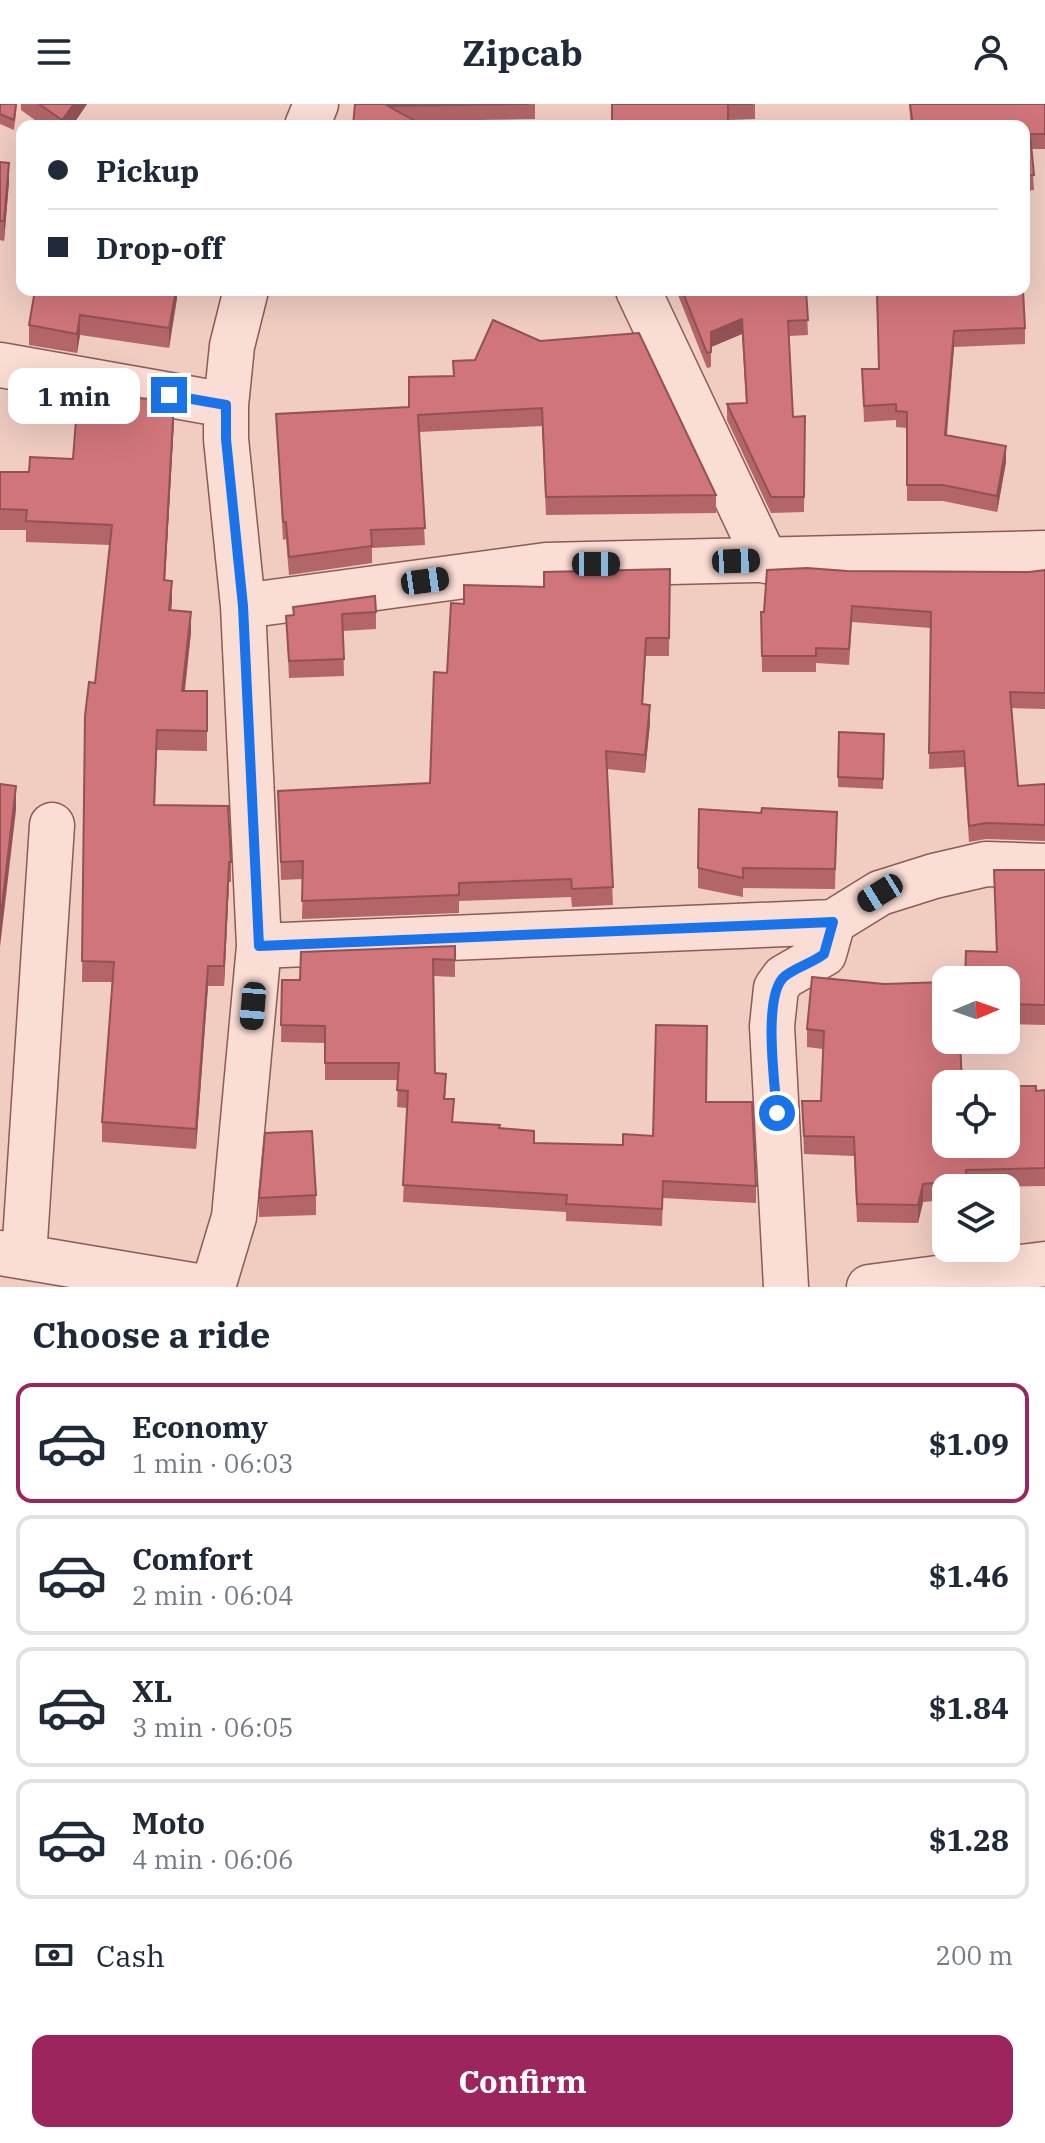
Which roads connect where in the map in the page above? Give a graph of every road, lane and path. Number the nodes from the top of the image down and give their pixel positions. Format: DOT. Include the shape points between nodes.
graph roads {
  1 [pos="244,296"];
  2 [pos="641,296"];
  3 [pos="0,365"];
  4 [pos="226,405"];
  5 [pos="1045,553"];
  6 [pos="766,561"];
  7 [pos="243,606"];
  8 [pos="52,825"];
  9 [pos="1045,866"];
  10 [pos="833,922"];
  11 [pos="259,946"];
  12 [pos="12,1255"];
  13 [pos="1045,1264"];
  14 [pos="203,1287"];
  15 [pos="213,1287"];
  16 [pos="786,1287"];
  17 [pos="869,1287"];
  1 -- 4 [label="street"];
  2 -- 6 [label="street"];
  3 -- 4 [label="street"];
  4 -- 7 [label="street"];
  5 -- 6 [label="street"];
  6 -- 7 [label="street" via="546,565"];
  7 -- 11 [label="street"];
  8 -- 12 [label="street"];
  9 -- 10 [label="street" via="986,864 934,876 880,893"];
  10 -- 11 [label="street"];
  10 -- 16 [label="street" via="824,954 784,977 776,988 772,1026"];
  11 -- 15 [label="street" via="234,1217"];
  12 -- 14 [label="street"];
  13 -- 17 [label="street"];
}
